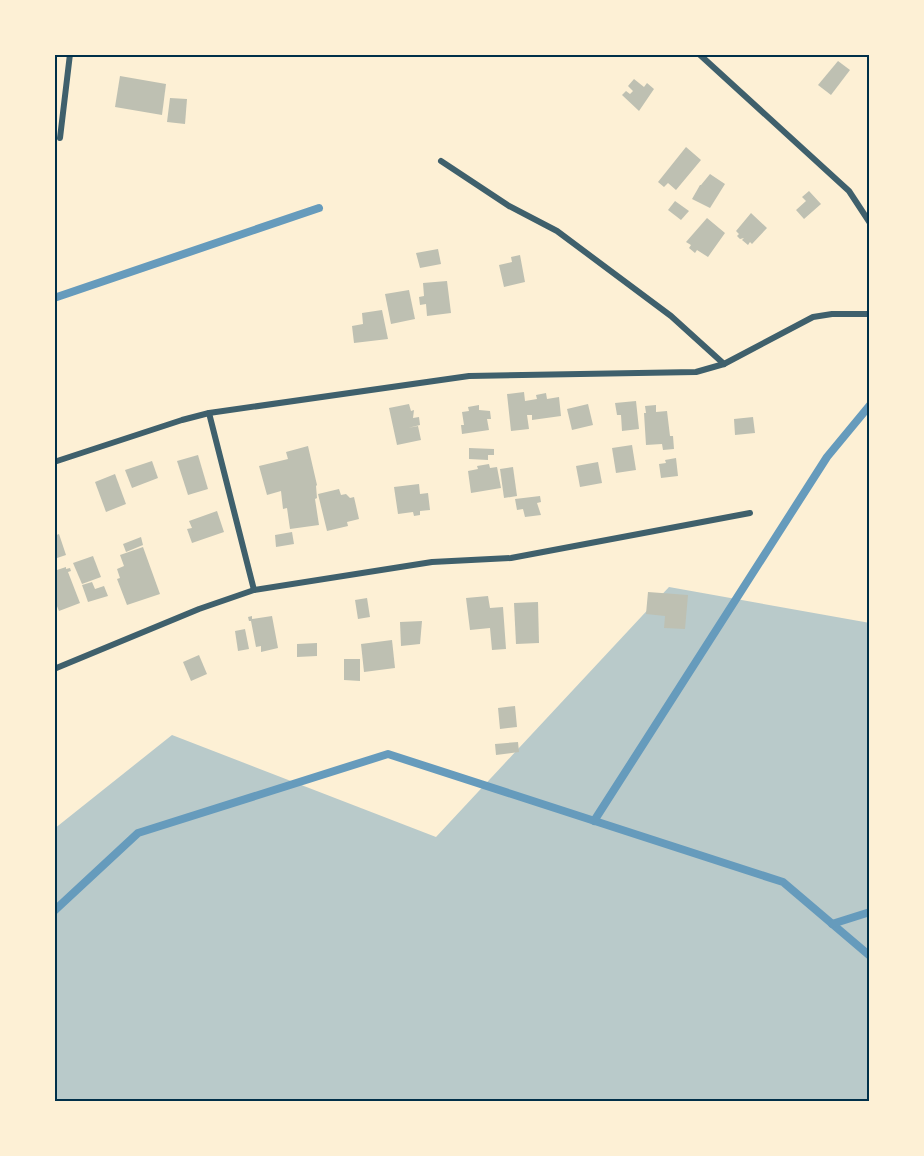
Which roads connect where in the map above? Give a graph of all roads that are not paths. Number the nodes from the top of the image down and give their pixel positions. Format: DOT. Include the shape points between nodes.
graph roads {
  1 [pos="70,54"];
  2 [pos="699,54"];
  3 [pos="60,138"];
  4 [pos="441,161"];
  5 [pos="870,224"];
  6 [pos="870,314"];
  7 [pos="724,364"];
  8 [pos="209,413"];
  9 [pos="54,462"];
  10 [pos="750,513"];
  11 [pos="254,590"];
  12 [pos="54,669"];
  1 -- 3 [label="street"];
  2 -- 5 [label="street" via="849,191"];
  4 -- 7 [label="street" via="509,206 556,231 671,316"];
  6 -- 7 [label="street" via="813,317"];
  7 -- 8 [label="street" via="696,372 469,376"];
  8 -- 9 [label="street"];
  8 -- 11 [label="street"];
  10 -- 11 [label="street" via="511,558 432,562"];
  11 -- 12 [label="street"];
}
